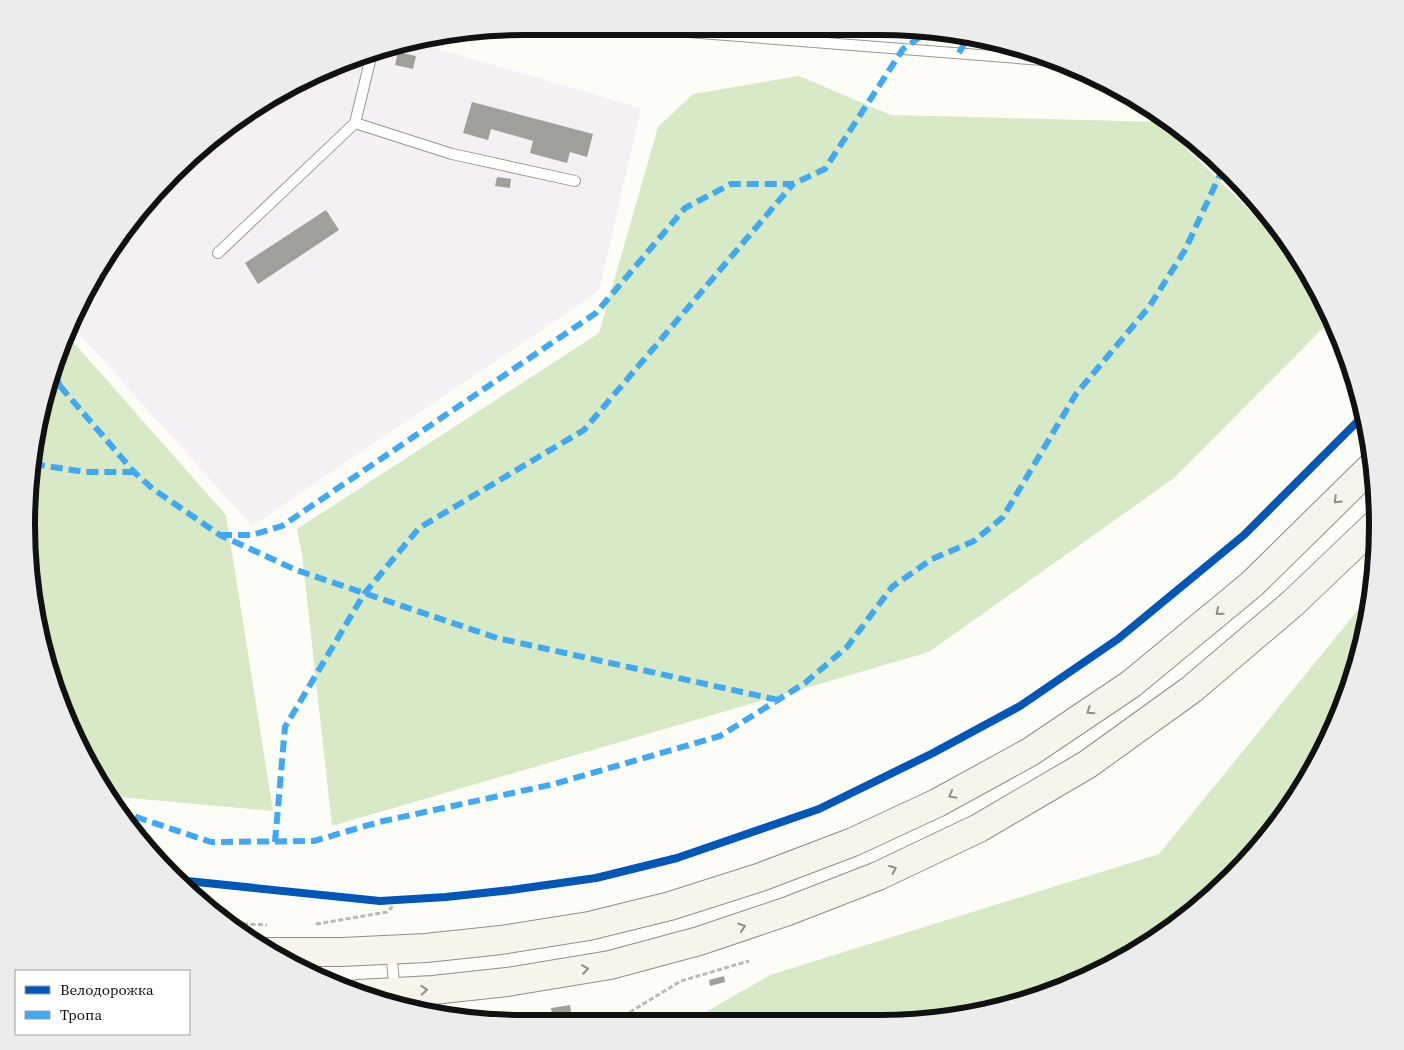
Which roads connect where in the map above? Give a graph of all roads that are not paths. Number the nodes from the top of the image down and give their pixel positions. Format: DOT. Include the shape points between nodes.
graph roads {
  1 [pos="725,35"];
  2 [pos="1030,59"];
  3 [pos="370,60"];
  4 [pos="355,124"];
  5 [pos="575,181"];
  6 [pos="218,253"];
  7 [pos="1366,472"];
  8 [pos="1369,531"];
  9 [pos="391,950"];
  10 [pos="286,952"];
  11 [pos="396,998"];
  12 [pos="397,998"];
  1 -- 2 [label="lane"];
  3 -- 4 [label="lane"];
  4 -- 5 [label="lane" via="452,154"];
  4 -- 6 [label="lane"];
  7 -- 9 [label="main road, one-way" via="1252,584 1131,684 1030,752 937,803 853,842 762,877 670,906 589,926 501,940"];
  12 -- 8 [label="main road, one-way" via="610,965 699,941 878,876 979,828 1088,764 1192,689 1293,603"];
  9 -- 10 [label="main road"];
  9 -- 11 [label="lane"];
}
